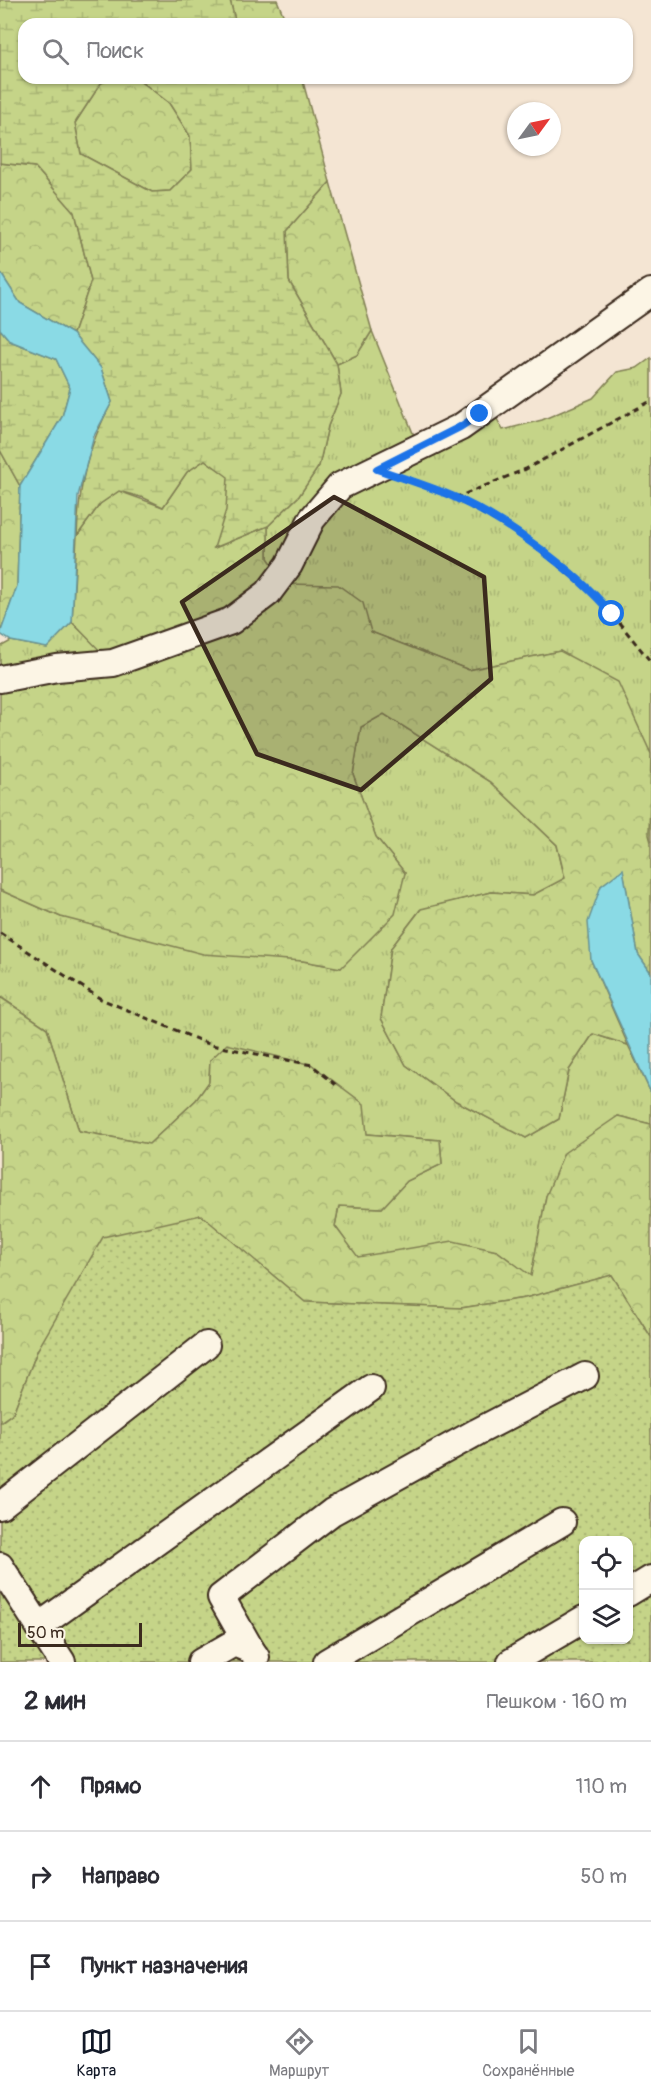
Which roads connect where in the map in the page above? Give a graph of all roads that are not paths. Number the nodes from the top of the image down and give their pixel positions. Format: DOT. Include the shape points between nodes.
graph roads {
  1 [pos="651,292"];
  2 [pos="0,679"];
  3 [pos="206,1345"];
  4 [pos="585,1376"];
  5 [pos="371,1388"];
  6 [pos="0,1506"];
  7 [pos="562,1522"];
  8 [pos="0,1566"];
  9 [pos="651,1579"];
  10 [pos="633,1590"];
  11 [pos="579,1622"];
  12 [pos="39,1626"];
  13 [pos="255,1656"];
  14 [pos="62,1662"];
  15 [pos="201,1662"];
  16 [pos="327,1662"];
  17 [pos="511,1662"];
  1 -- 2 [label="street" via="460,427 340,486 312,519 290,565 268,593 231,621 113,663"];
  3 -- 6 [label="street"];
  4 -- 13 [label="street" via="332,1512 221,1597"];
  5 -- 12 [label="street"];
  7 -- 16 [label="street"];
  8 -- 12 [label="street"];
  9 -- 10 [label="street"];
  11 -- 17 [label="street"];
  12 -- 14 [label="street"];
  13 -- 15 [label="street" via="234,1643"];
}
